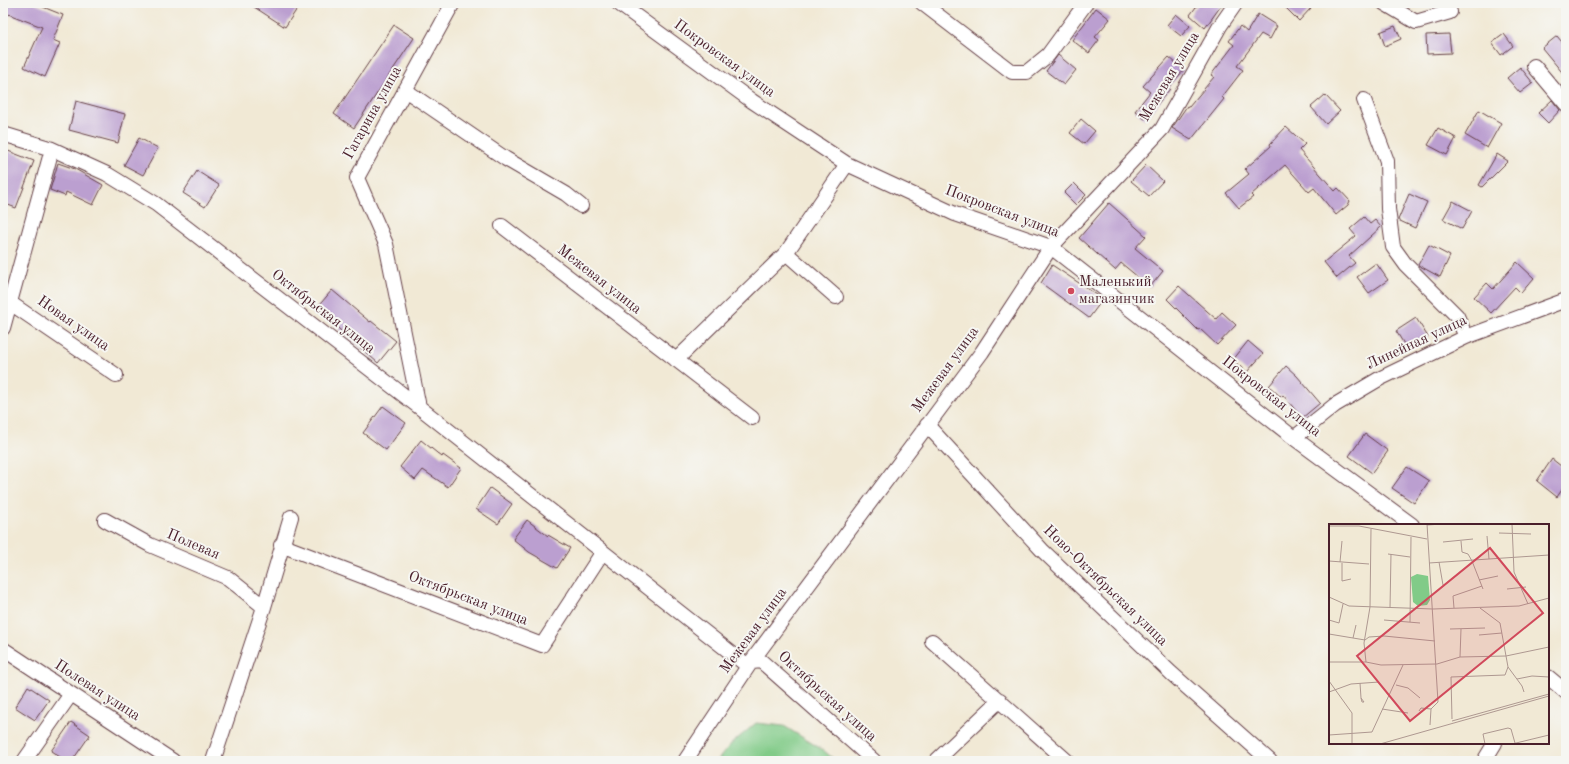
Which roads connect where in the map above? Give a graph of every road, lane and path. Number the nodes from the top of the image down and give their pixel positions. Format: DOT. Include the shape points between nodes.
graph roads {
  1 [pos="453,3"];
  2 [pos="618,3"];
  3 [pos="922,3"];
  4 [pos="1086,3"];
  5 [pos="1236,3"];
  6 [pos="1384,3"];
  7 [pos="1450,12"];
  8 [pos="1534,66"];
  9 [pos="405,90"];
  10 [pos="1364,100"];
  11 [pos="1566,104"];
  12 [pos="3,134"];
  13 [pos="52,149"];
  14 [pos="847,164"];
  15 [pos="581,206"];
  16 [pos="502,226"];
  17 [pos="1051,247"];
  18 [pos="786,253"];
  19 [pos="836,297"];
  20 [pos="6,300"];
  21 [pos="1566,300"];
  22 [pos="3,328"];
  23 [pos="1466,337"];
  24 [pos="676,360"];
  25 [pos="116,374"];
  26 [pos="419,407"];
  27 [pos="752,418"];
  28 [pos="927,425"];
  29 [pos="1294,438"];
  30 [pos="291,517"];
  31 [pos="105,520"];
  32 [pos="1411,524"];
  33 [pos="281,545"];
  34 [pos="602,553"];
  35 [pos="264,607"];
  36 [pos="932,641"];
  37 [pos="3,649"];
  38 [pos="751,662"];
  39 [pos="1549,678"];
  40 [pos="1566,692"];
  41 [pos="71,694"];
  42 [pos="1000,700"];
  43 [pos="1494,744"];
  44 [pos="24,761"];
  45 [pos="173,761"];
  46 [pos="213,761"];
  47 [pos="685,761"];
  48 [pos="874,761"];
  49 [pos="936,761"];
  50 [pos="1067,761"];
  51 [pos="1270,761"];
  52 [pos="1484,761"];
  1 -- 9 [label="street, Гагарина улица"];
  2 -- 14 [label="street, Покровская улица" via="752,101"];
  3 -- 4 [label="street" via="1012,72 1028,72 1048,55"];
  5 -- 17 [label="street, Межевая улица" via="1220,26 1162,128"];
  6 -- 7 [label="street" via="1416,22"];
  8 -- 11 [label="street"];
  9 -- 15 [label="street" via="506,159 566,194"];
  9 -- 26 [label="street, Гагарина улица" via="357,178 386,244"];
  10 -- 23 [label="street" via="1387,162 1388,209 1393,247 1406,265 1458,316"];
  12 -- 13 [label="street, Октябрьская улица"];
  13 -- 20 [label="street"];
  13 -- 26 [label="street, Октябрьская улица" via="107,174 156,204"];
  14 -- 17 [label="street, Покровская улица" via="955,214"];
  14 -- 18 [label="street"];
  16 -- 24 [label="street, Межевая улица"];
  17 -- 28 [label="street, Межевая улица" via="982,352"];
  17 -- 29 [label="street, Покровская улица"];
  18 -- 19 [label="street"];
  18 -- 24 [label="street"];
  20 -- 22 [label="street"];
  20 -- 25 [label="street, Новая улица"];
  21 -- 23 [label="street, Линейная улица"];
  23 -- 29 [label="street, Линейная улица" via="1378,379 1335,404"];
  24 -- 27 [label="street, Межевая улица"];
  26 -- 34 [label="street, Октябрьская улица"];
  28 -- 38 [label="street, Межевая улица"];
  28 -- 51 [label="street, Ново-Октябрьская улица" via="1042,550 1171,673"];
  29 -- 32 [label="street, Покровская улица"];
  30 -- 33 [label="street"];
  31 -- 35 [label="street, Полевая" via="150,545 228,578"];
  33 -- 34 [label="street, Октябрьская улица" via="542,645"];
  33 -- 35 [label="street"];
  34 -- 38 [label="street, Октябрьская улица" via="744,663"];
  35 -- 46 [label="street"];
  36 -- 42 [label="street"];
  37 -- 41 [label="street, Полевая улица"];
  38 -- 47 [label="street, Межевая улица"];
  38 -- 48 [label="street, Октябрьская улица" via="761,661"];
  39 -- 40 [label="street"];
  41 -- 44 [label="street"];
  41 -- 45 [label="street, Полевая улица"];
  42 -- 49 [label="street"];
  42 -- 50 [label="street"];
  43 -- 52 [label="street"];
}
